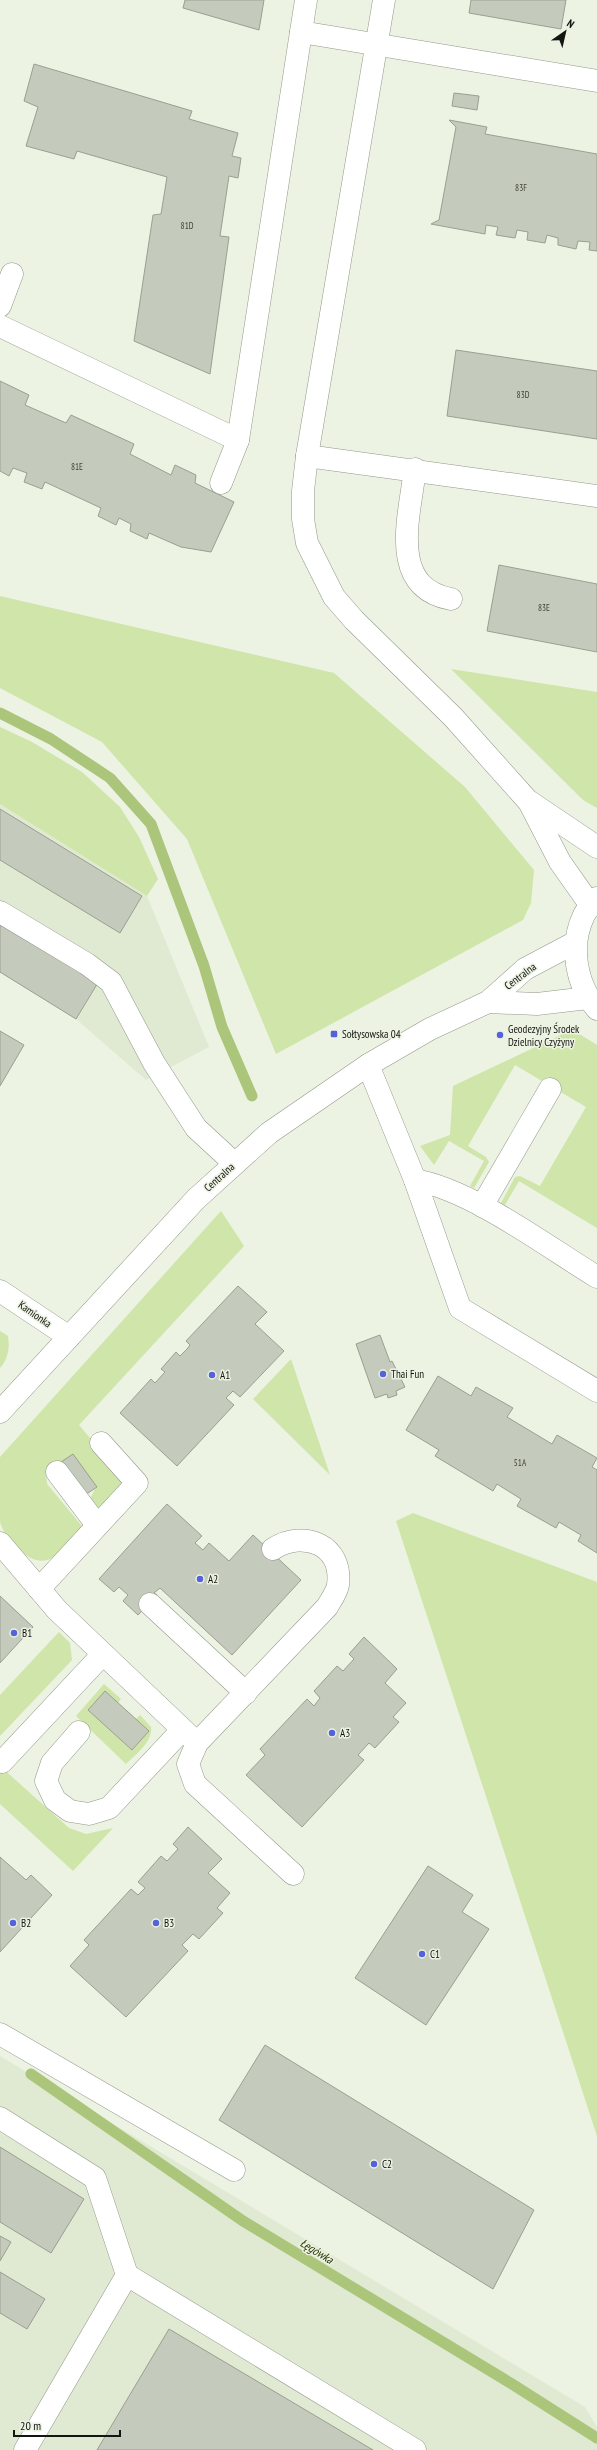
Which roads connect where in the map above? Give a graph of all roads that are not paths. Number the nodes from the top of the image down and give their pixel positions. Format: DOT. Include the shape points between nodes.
graph roads {
  1 [pos="306,0"];
  2 [pos="384,0"];
  3 [pos="301,32"];
  4 [pos="377,46"];
  5 [pos="597,81"];
  6 [pos="12,274"];
  7 [pos="0,306"];
  8 [pos="0,326"];
  9 [pos="238,440"];
  10 [pos="307,456"];
  11 [pos="415,469"];
  12 [pos="221,483"];
  13 [pos="597,496"];
  14 [pos="451,599"];
  15 [pos="529,802"];
  16 [pos="597,847"];
  17 [pos="594,902"];
  18 [pos="0,912"];
  19 [pos="576,942"];
  20 [pos="488,1002"];
  21 [pos="592,1003"];
  22 [pos="368,1066"];
  23 [pos="550,1089"];
  24 [pos="234,1164"];
  25 [pos="415,1180"];
  26 [pos="482,1206"];
  27 [pos="597,1277"];
  28 [pos="0,1291"];
  29 [pos="69,1338"];
  30 [pos="597,1391"];
  31 [pos="0,1412"];
  32 [pos="101,1443"];
  33 [pos="56,1472"];
  34 [pos="97,1525"];
  35 [pos="0,1543"];
  36 [pos="273,1549"];
  37 [pos="39,1589"];
  38 [pos="150,1604"];
  39 [pos="103,1654"];
  40 [pos="246,1693"];
  41 [pos="79,1732"];
  42 [pos="189,1737"];
  43 [pos="2,1762"];
  44 [pos="293,1874"];
  45 [pos="0,2034"];
  46 [pos="0,2118"];
  47 [pos="234,2170"];
  48 [pos="127,2275"];
  49 [pos="25,2450"];
  50 [pos="415,2450"];
  1 -- 3 [label="street"];
  2 -- 4 [label="street"];
  3 -- 4 [label="street"];
  3 -- 9 [label="street"];
  4 -- 5 [label="street"];
  4 -- 10 [label="street"];
  6 -- 7 [label="street"];
  8 -- 9 [label="street"];
  9 -- 12 [label="street"];
  10 -- 11 [label="street"];
  10 -- 15 [label="street" via="303,491 303,519 307,543 334,597 453,717"];
  11 -- 13 [label="street"];
  11 -- 14 [label="street" via="407,557 415,578 426,590 438,597"];
  15 -- 16 [label="street"];
  15 -- 17 [label="street" via="560,862"];
  17 -- 19 [label="street" via="584,915"];
  18 -- 24 [label="street" via="87,964 111,982 154,1063 196,1128"];
  19 -- 20 [label="street, Centralna" via="525,969"];
  19 -- 21 [label="street" via="577,971"];
  20 -- 21 [label="street, Centralna"];
  20 -- 22 [label="street, Centralna" via="435,1026"];
  22 -- 24 [label="street, Centralna" via="269,1132"];
  22 -- 25 [label="street"];
  23 -- 26 [label="street"];
  24 -- 29 [label="street, Centralna" via="196,1199"];
  25 -- 26 [label="street" via="432,1183"];
  25 -- 30 [label="street" via="460,1308"];
  26 -- 27 [label="street"];
  28 -- 29 [label="street, Kamionka"];
  29 -- 31 [label="street, Centralna"];
  32 -- 34 [label="street" via="137,1483"];
  33 -- 34 [label="street"];
  34 -- 37 [label="street"];
  35 -- 37 [label="street"];
  36 -- 40 [label="street" via="285,1541 297,1539 315,1542 337,1562 338,1586 327,1607"];
  37 -- 39 [label="street"];
  38 -- 40 [label="street"];
  39 -- 42 [label="street"];
  39 -- 43 [label="street"];
  40 -- 42 [label="street"];
  41 -- 42 [label="street" via="52,1763 46,1781 55,1800 70,1811 89,1814 109,1808"];
  42 -- 44 [label="street" via="188,1764 195,1784"];
  45 -- 47 [label="street"];
  46 -- 48 [label="street" via="95,2178"];
  48 -- 49 [label="street"];
  48 -- 50 [label="street"];
}
